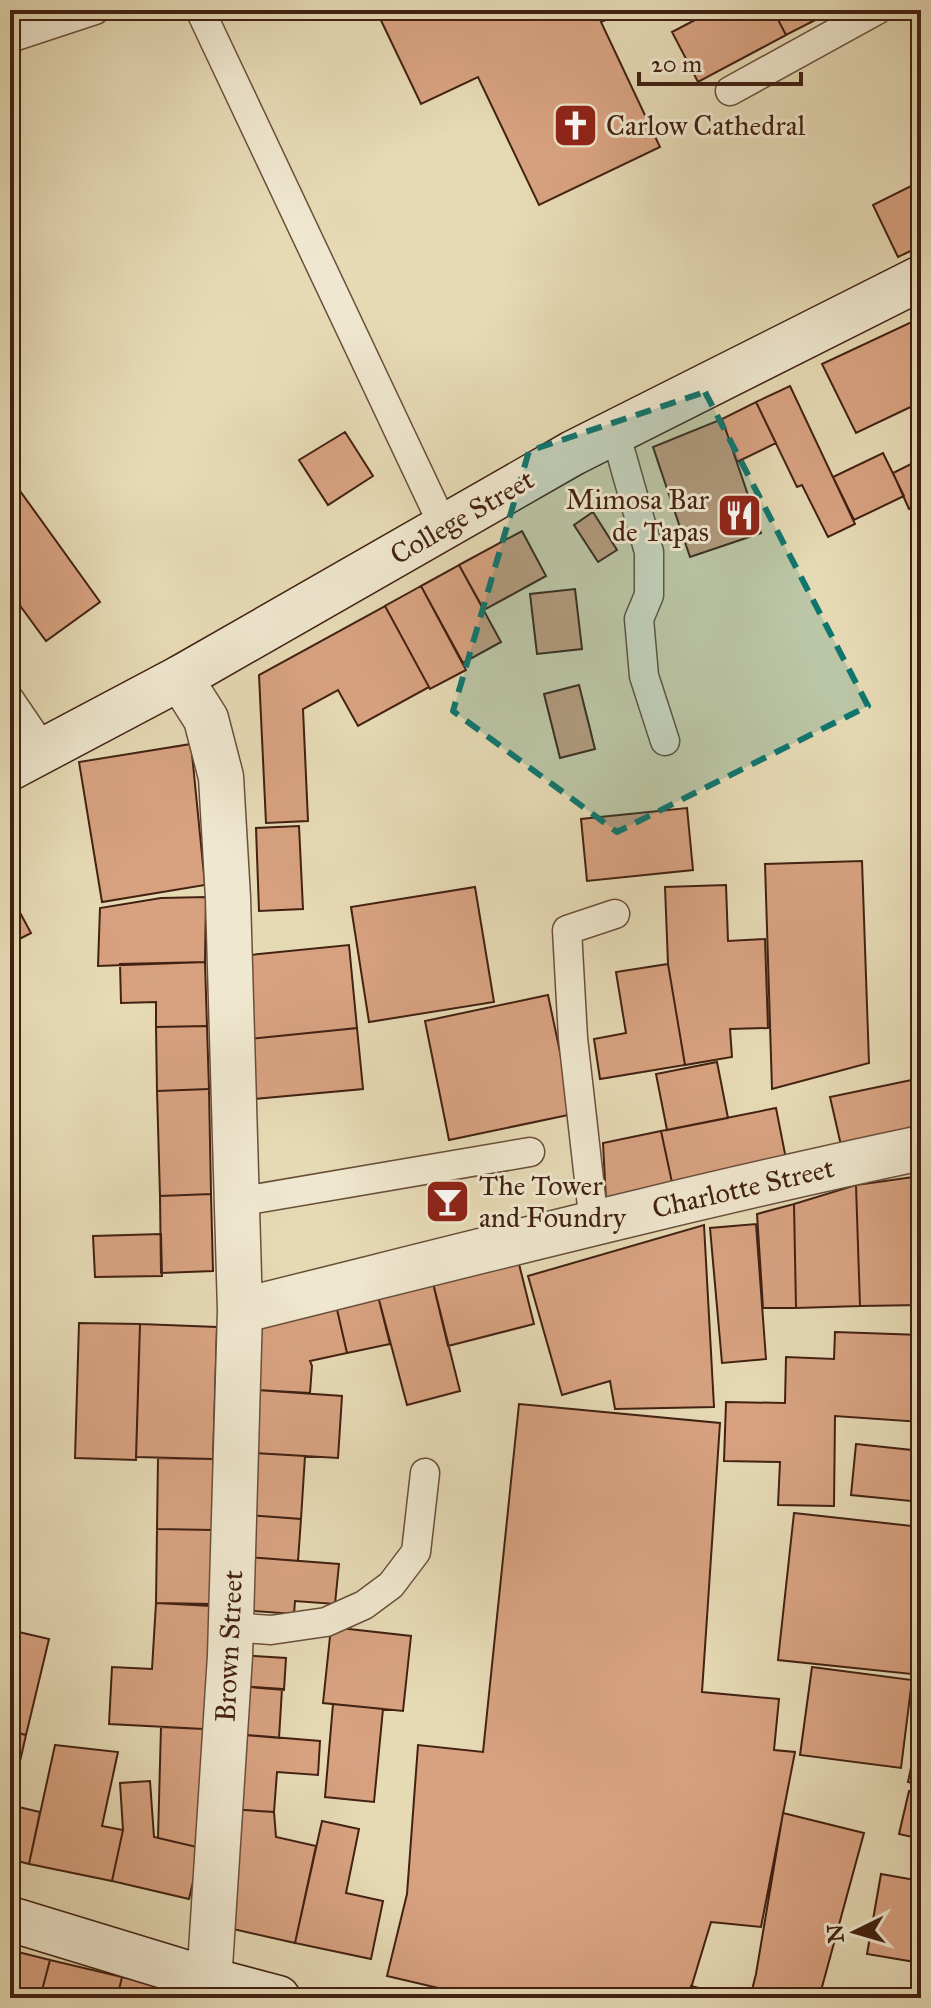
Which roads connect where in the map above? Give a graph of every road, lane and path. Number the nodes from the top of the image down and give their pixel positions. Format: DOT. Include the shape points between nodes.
graph roads {
  1 [pos="95,10"];
  2 [pos="200,10"];
  3 [pos="877,10"];
  4 [pos="10,38"];
  5 [pos="730,91"];
  6 [pos="921,278"];
  7 [pos="615,432"];
  8 [pos="444,527"];
  9 [pos="180,678"];
  10 [pos="10,700"];
  11 [pos="665,741"];
  12 [pos="27,759"];
  13 [pos="615,914"];
  14 [pos="921,1148"];
  15 [pos="530,1152"];
  16 [pos="237,1202"];
  17 [pos="594,1224"];
  18 [pos="240,1311"];
  19 [pos="425,1473"];
  20 [pos="231,1627"];
  21 [pos="10,1919"];
  22 [pos="209,1989"];
  23 [pos="278,1998"];
  1 -- 4 [label="lane"];
  2 -- 8 [label="lane"];
  3 -- 5 [label="lane"];
  6 -- 7 [label="street, College Street"];
  7 -- 8 [label="street, College Street"];
  7 -- 11 [label="lane" via="649,552 649,595 639,619 644,676"];
  8 -- 9 [label="street, College Street"];
  9 -- 12 [label="street, College Street"];
  9 -- 16 [label="street, Brown Street" via="206,719 221,777"];
  10 -- 12 [label="lane"];
  13 -- 17 [label="lane" via="567,930"];
  14 -- 17 [label="street, Charlotte Street"];
  15 -- 16 [label="lane"];
  16 -- 18 [label="street, Brown Street"];
  17 -- 18 [label="street, Charlotte Street"];
  18 -- 20 [label="street, Brown Street"];
  19 -- 20 [label="lane" via="416,1552 391,1585 364,1605 326,1622 271,1630"];
  20 -- 22 [label="street, Brown Street"];
  21 -- 22 [label="street"];
  22 -- 23 [label="street"];
}
